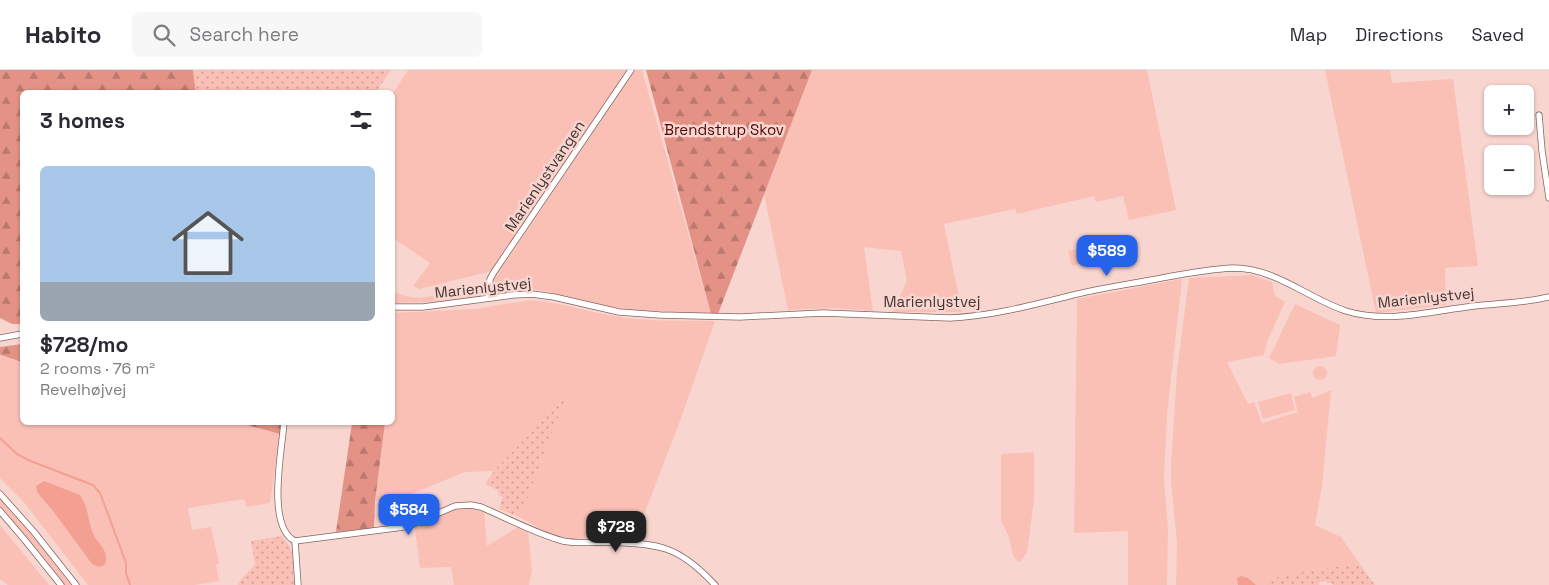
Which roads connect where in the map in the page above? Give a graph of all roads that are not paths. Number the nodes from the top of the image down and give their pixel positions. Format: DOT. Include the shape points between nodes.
graph roads {
  1 [pos="631,70"];
  2 [pos="1539,114"];
  3 [pos="1549,198"];
  4 [pos="1549,297"];
  5 [pos="488,298"];
  6 [pos="395,308"];
  7 [pos="20,334"];
  8 [pos="0,338"];
  9 [pos="284,425"];
  10 [pos="0,494"];
  11 [pos="0,511"];
  12 [pos="295,541"];
  13 [pos="61,585"];
  14 [pos="76,585"];
  15 [pos="298,585"];
  16 [pos="715,585"];
  1 -- 5 [label="street, Marienlystvangen" via="494,272"];
  2 -- 3 [label="street"];
  4 -- 5 [label="street, Marienlystvej" via="1374,317 1335,307 1269,275 1234,268 1172,276 1018,309 959,317 823,313 740,317 660,315 620,312 532,294"];
  5 -- 6 [label="street, Marienlystvej"];
  7 -- 8 [label="street"];
  9 -- 12 [label="street" via="277,500 282,526 289,538"];
  10 -- 14 [label="street"];
  11 -- 13 [label="street"];
  12 -- 15 [label="street"];
  12 -- 16 [label="street" via="403,527 455,506 471,505 562,540 666,549 697,567"];
}
